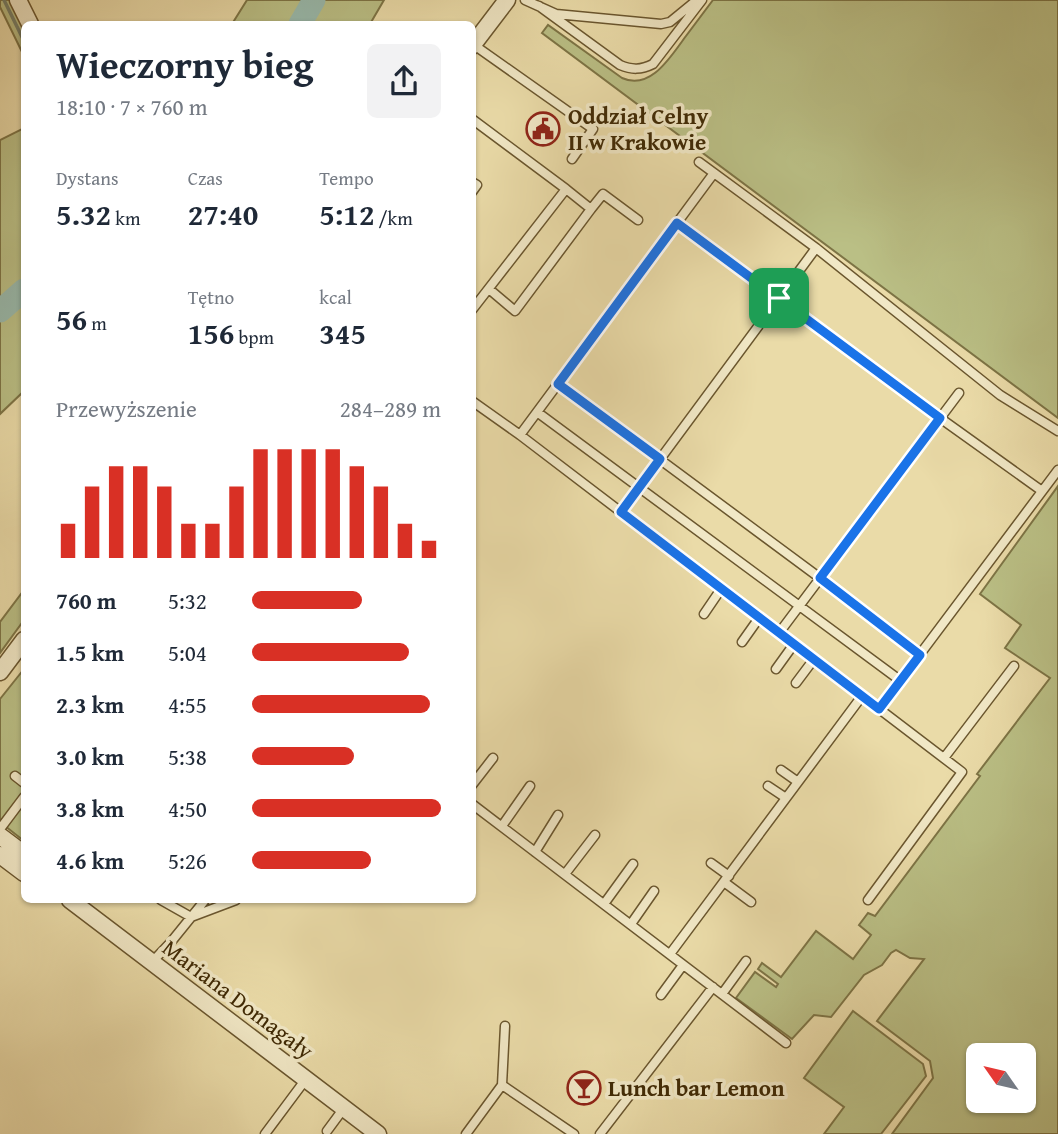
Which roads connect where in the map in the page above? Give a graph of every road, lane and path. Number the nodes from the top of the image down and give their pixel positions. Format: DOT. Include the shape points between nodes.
graph roads {
  1 [pos="18,0"];
  2 [pos="507,0"];
  3 [pos="525,0"];
  4 [pos="700,0"];
  5 [pos="539,6"];
  6 [pos="28,21"];
  7 [pos="476,41"];
  8 [pos="476,47"];
  9 [pos="476,122"];
  10 [pos="572,159"];
  11 [pos="699,162"];
  12 [pos="714,173"];
  13 [pos="566,190"];
  14 [pos="592,209"];
  15 [pos="638,220"];
  16 [pos="677,223"];
  17 [pos="816,248"];
  18 [pos="489,289"];
  19 [pos="779,298"];
  20 [pos="476,305"];
  21 [pos="558,384"];
  22 [pos="959,393"];
  23 [pos="476,404"];
  24 [pos="537,412"];
  25 [pos="940,418"];
  26 [pos="1058,431"];
  27 [pos="520,435"];
  28 [pos="660,459"];
  29 [pos="1058,470"];
  30 [pos="640,488"];
  31 [pos="1042,491"];
  32 [pos="621,512"];
  33 [pos="820,578"];
  34 [pos="721,589"];
  35 [pos="798,606"];
  36 [pos="704,614"];
  37 [pos="759,618"];
  38 [pos="779,633"];
  39 [pos="741,642"];
  40 [pos="21,644"];
  41 [pos="794,645"];
  42 [pos="920,655"];
  43 [pos="814,659"];
  44 [pos="1014,666"];
  45 [pos="776,668"];
  46 [pos="0,672"];
  47 [pos="901,681"];
  48 [pos="796,684"];
  49 [pos="862,696"];
  50 [pos="879,709"];
  51 [pos="493,758"];
  52 [pos="944,758"];
  53 [pos="781,770"];
  54 [pos="15,776"];
  55 [pos="476,780"];
  56 [pos="21,781"];
  57 [pos="799,782"];
  58 [pos="530,786"];
  59 [pos="768,786"];
  60 [pos="786,798"];
  61 [pos="21,801"];
  62 [pos="476,807"];
  63 [pos="558,816"];
  64 [pos="502,826"];
  65 [pos="0,829"];
  66 [pos="594,835"];
  67 [pos="0,836"];
  68 [pos="21,852"];
  69 [pos="535,852"];
  70 [pos="0,855"];
  71 [pos="711,863"];
  72 [pos="632,864"];
  73 [pos="21,871"];
  74 [pos="565,874"];
  75 [pos="727,879"];
  76 [pos="654,891"];
  77 [pos="868,900"];
  78 [pos="751,902"];
  79 [pos="74,903"];
  80 [pos="166,903"];
  81 [pos="203,903"];
  82 [pos="228,903"];
  83 [pos="604,904"];
  84 [pos="191,917"];
  85 [pos="631,925"];
  86 [pos="670,954"];
  87 [pos="746,961"];
  88 [pos="152,962"];
  89 [pos="684,965"];
  90 [pos="713,987"];
  91 [pos="722,994"];
  92 [pos="661,995"];
  93 [pos="505,1026"];
  94 [pos="786,1042"];
  95 [pos="306,1079"];
  96 [pos="502,1085"];
  97 [pos="344,1108"];
  98 [pos="327,1131"];
  99 [pos="265,1134"];
  100 [pos="378,1134"];
  101 [pos="466,1134"];
  102 [pos="574,1134"];
  103 [pos="600,1134"];
  1 -- 6 [label="street"];
  2 -- 7 [label="street"];
  3 -- 5 [label="lane"];
  4 -- 5 [label="lane" via="661,24 556,14"];
  4 -- 5 [label="lane" via="653,64 636,69 620,65"];
  8 -- 10 [label="lane" via="593,130"];
  9 -- 13 [label="lane"];
  11 -- 12 [label="lane"];
  12 -- 16 [label="lane"];
  12 -- 17 [label="lane"];
  13 -- 14 [label="lane"];
  13 -- 18 [label="lane"];
  14 -- 15 [label="lane" via="603,194"];
  14 -- 18 [label="lane" via="515,311"];
  16 -- 19 [label="lane"];
  16 -- 21 [label="lane"];
  17 -- 19 [label="lane"];
  17 -- 26 [label="lane" via="1000,394"];
  18 -- 20 [label="lane"];
  19 -- 25 [label="lane"];
  19 -- 28 [label="lane"];
  21 -- 24 [label="lane"];
  21 -- 28 [label="lane"];
  22 -- 25 [label="lane"];
  23 -- 27 [label="lane"];
  24 -- 27 [label="lane"];
  24 -- 30 [label="lane"];
  25 -- 31 [label="lane"];
  25 -- 33 [label="lane"];
  27 -- 32 [label="lane"];
  28 -- 30 [label="lane"];
  28 -- 33 [label="lane"];
  29 -- 31 [label="lane"];
  30 -- 32 [label="lane"];
  30 -- 35 [label="lane"];
  31 -- 42 [label="lane"];
  32 -- 34 [label="lane"];
  33 -- 35 [label="lane"];
  33 -- 42 [label="lane"];
  34 -- 36 [label="lane"];
  34 -- 37 [label="lane"];
  35 -- 38 [label="lane"];
  35 -- 47 [label="lane"];
  37 -- 38 [label="lane"];
  37 -- 39 [label="lane"];
  38 -- 41 [label="lane"];
  40 -- 46 [label="street"];
  41 -- 43 [label="lane"];
  41 -- 45 [label="lane"];
  42 -- 47 [label="lane"];
  43 -- 48 [label="lane"];
  43 -- 49 [label="lane"];
  44 -- 52 [label="lane"];
  47 -- 50 [label="lane"];
  49 -- 50 [label="lane"];
  49 -- 57 [label="lane"];
  50 -- 52 [label="lane"];
  51 -- 55 [label="lane"];
  52 -- 77 [label="lane" via="962,772"];
  53 -- 57 [label="lane"];
  54 -- 56 [label="lane"];
  57 -- 60 [label="lane"];
  58 -- 64 [label="lane"];
  59 -- 60 [label="lane"];
  60 -- 75 [label="lane"];
  61 -- 65 [label="lane"];
  62 -- 64 [label="lane"];
  63 -- 69 [label="lane"];
  64 -- 69 [label="lane"];
  66 -- 74 [label="lane"];
  67 -- 68 [label="street"];
  69 -- 74 [label="lane"];
  70 -- 73 [label="street"];
  71 -- 75 [label="lane"];
  72 -- 83 [label="lane"];
  74 -- 83 [label="lane"];
  75 -- 78 [label="lane"];
  75 -- 86 [label="lane"];
  76 -- 85 [label="lane"];
  79 -- 88 [label="street, Mariana Domagały"];
  80 -- 84 [label="lane"];
  81 -- 84 [label="lane"];
  82 -- 84 [label="lane"];
  83 -- 85 [label="lane"];
  84 -- 88 [label="lane"];
  85 -- 86 [label="lane"];
  86 -- 89 [label="lane"];
  87 -- 91 [label="lane"];
  88 -- 95 [label="street, Mariana Domagały"];
  89 -- 90 [label="lane"];
  89 -- 92 [label="lane"];
  90 -- 91 [label="lane"];
  90 -- 103 [label="lane"];
  91 -- 94 [label="lane"];
  93 -- 96 [label="lane"];
  95 -- 97 [label="street, Mariana Domagały"];
  95 -- 99 [label="lane"];
  96 -- 101 [label="lane"];
  96 -- 102 [label="lane"];
  97 -- 98 [label="lane"];
  97 -- 100 [label="street, Mariana Domagały"];
}
